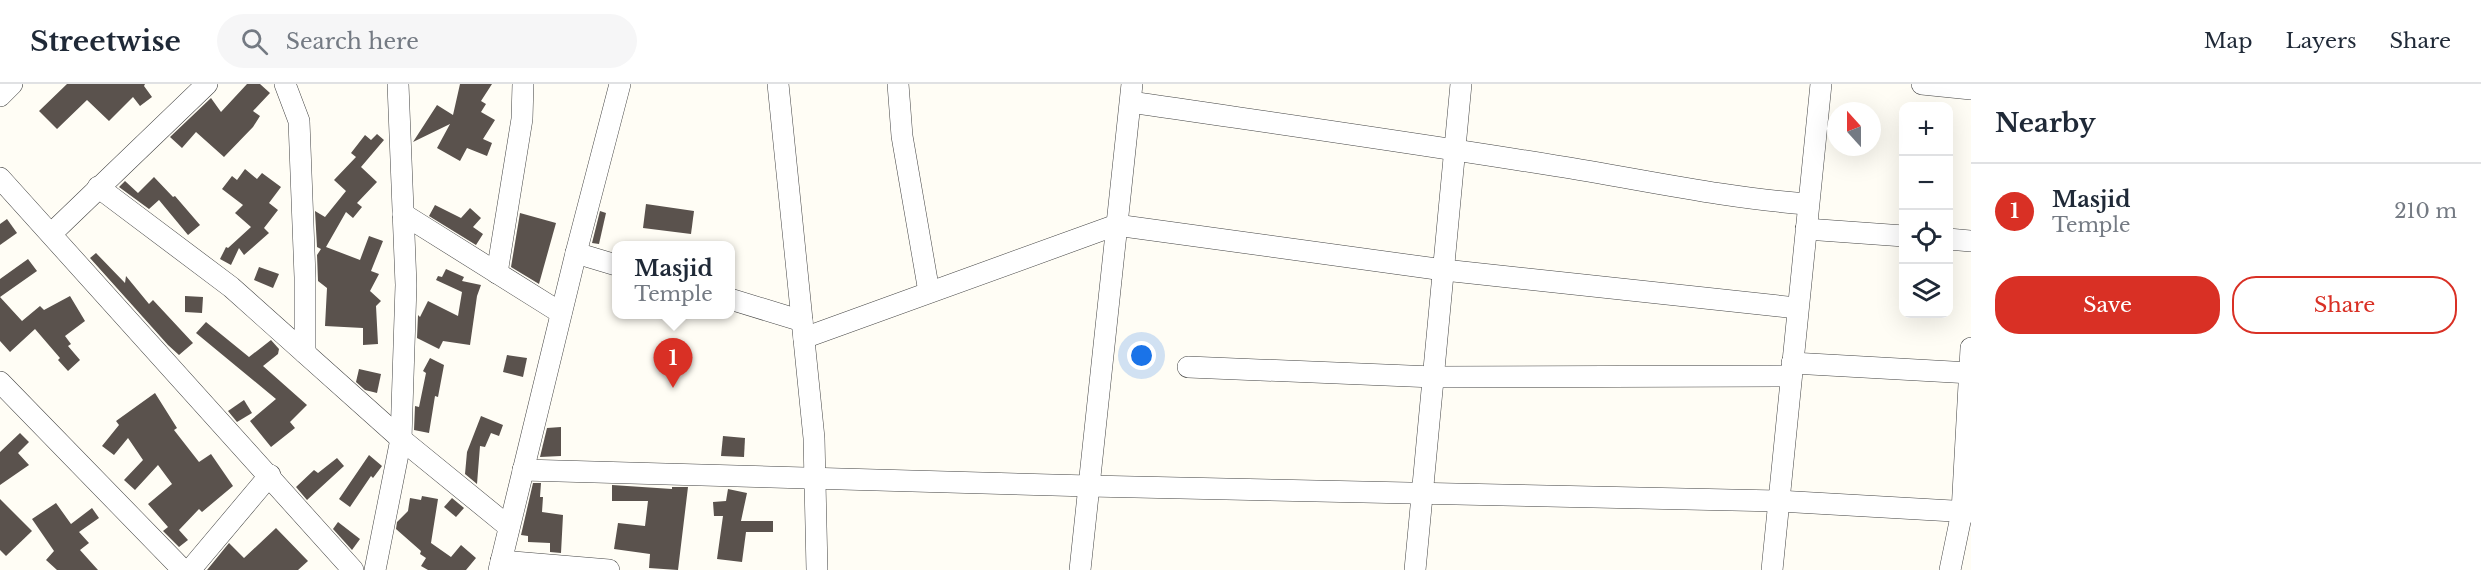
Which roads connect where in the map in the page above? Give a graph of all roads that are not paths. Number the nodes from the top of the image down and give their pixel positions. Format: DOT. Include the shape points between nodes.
graph roads {
  1 [pos="12,84"];
  2 [pos="207,84"];
  3 [pos="285,84"];
  4 [pos="398,84"];
  5 [pos="523,84"];
  6 [pos="620,84"];
  7 [pos="778,84"];
  8 [pos="898,84"];
  9 [pos="1461,84"];
  10 [pos="1821,84"];
  11 [pos="1922,84"];
  12 [pos="1971,89"];
  13 [pos="1131,93"];
  14 [pos="0,96"];
  15 [pos="1455,149"];
  16 [pos="0,178"];
  17 [pos="98,187"];
  18 [pos="1808,204"];
  19 [pos="403,214"];
  20 [pos="1116,225"];
  21 [pos="1806,229"];
  22 [pos="52,233"];
  23 [pos="1899,236"];
  24 [pos="1953,239"];
  25 [pos="1971,241"];
  26 [pos="576,253"];
  27 [pos="612,264"];
  28 [pos="1444,270"];
  29 [pos="497,273"];
  30 [pos="929,292"];
  31 [pos="735,301"];
  32 [pos="1797,308"];
  33 [pos="561,313"];
  34 [pos="803,329"];
  35 [pos="1971,348"];
  36 [pos="305,353"];
  37 [pos="1188,367"];
  38 [pos="1791,370"];
  39 [pos="1970,373"];
  40 [pos="1434,377"];
  41 [pos="0,382"];
  42 [pos="401,439"];
  43 [pos="523,470"];
  44 [pos="270,475"];
  45 [pos="815,477"];
  46 [pos="1089,486"];
  47 [pos="1423,493"];
  48 [pos="1778,501"];
  49 [pos="1967,512"];
  50 [pos="509,526"];
  51 [pos="500,566"];
  52 [pos="183,570"];
  53 [pos="190,570"];
  54 [pos="353,570"];
  55 [pos="375,570"];
  56 [pos="609,570"];
  57 [pos="817,570"];
  58 [pos="1080,570"];
  59 [pos="1415,570"];
  60 [pos="1772,570"];
  61 [pos="1950,570"];
  1 -- 14 [label="street"];
  2 -- 17 [label="street"];
  3 -- 36 [label="street" via="298,121"];
  4 -- 19 [label="street"];
  5 -- 29 [label="street" via="522,119"];
  6 -- 26 [label="street"];
  7 -- 34 [label="street"];
  8 -- 30 [label="street" via="902,136"];
  9 -- 15 [label="street"];
  10 -- 18 [label="street"];
  11 -- 12 [label="street"];
  13 -- 15 [label="street"];
  13 -- 20 [label="street"];
  15 -- 18 [label="street" via="1730,196"];
  15 -- 28 [label="street"];
  16 -- 22 [label="street"];
  17 -- 22 [label="street"];
  17 -- 36 [label="street" via="231,287"];
  18 -- 21 [label="street"];
  19 -- 29 [label="street"];
  19 -- 42 [label="street" via="406,285"];
  20 -- 28 [label="street"];
  20 -- 30 [label="street"];
  20 -- 46 [label="street"];
  21 -- 23 [label="street"];
  21 -- 32 [label="street"];
  22 -- 44 [label="street"];
  24 -- 25 [label="street"];
  26 -- 27 [label="street"];
  26 -- 33 [label="street"];
  28 -- 32 [label="street"];
  28 -- 40 [label="street"];
  29 -- 33 [label="street"];
  30 -- 34 [label="street"];
  31 -- 34 [label="street"];
  32 -- 38 [label="street"];
  33 -- 43 [label="street"];
  34 -- 45 [label="street"];
  35 -- 39 [label="street"];
  36 -- 42 [label="street"];
  37 -- 40 [label="street"];
  38 -- 39 [label="street"];
  38 -- 40 [label="street"];
  38 -- 48 [label="street"];
  39 -- 49 [label="street"];
  40 -- 47 [label="street"];
  41 -- 52 [label="street"];
  42 -- 50 [label="street"];
  42 -- 55 [label="street"];
  43 -- 45 [label="street"];
  43 -- 50 [label="street"];
  44 -- 53 [label="street"];
  44 -- 54 [label="street"];
  45 -- 46 [label="street"];
  45 -- 57 [label="street"];
  46 -- 47 [label="street"];
  46 -- 58 [label="street"];
  47 -- 48 [label="street"];
  47 -- 59 [label="street"];
  48 -- 49 [label="street"];
  48 -- 60 [label="street"];
  49 -- 61 [label="street"];
  50 -- 51 [label="street"];
  51 -- 56 [label="street"];
}
